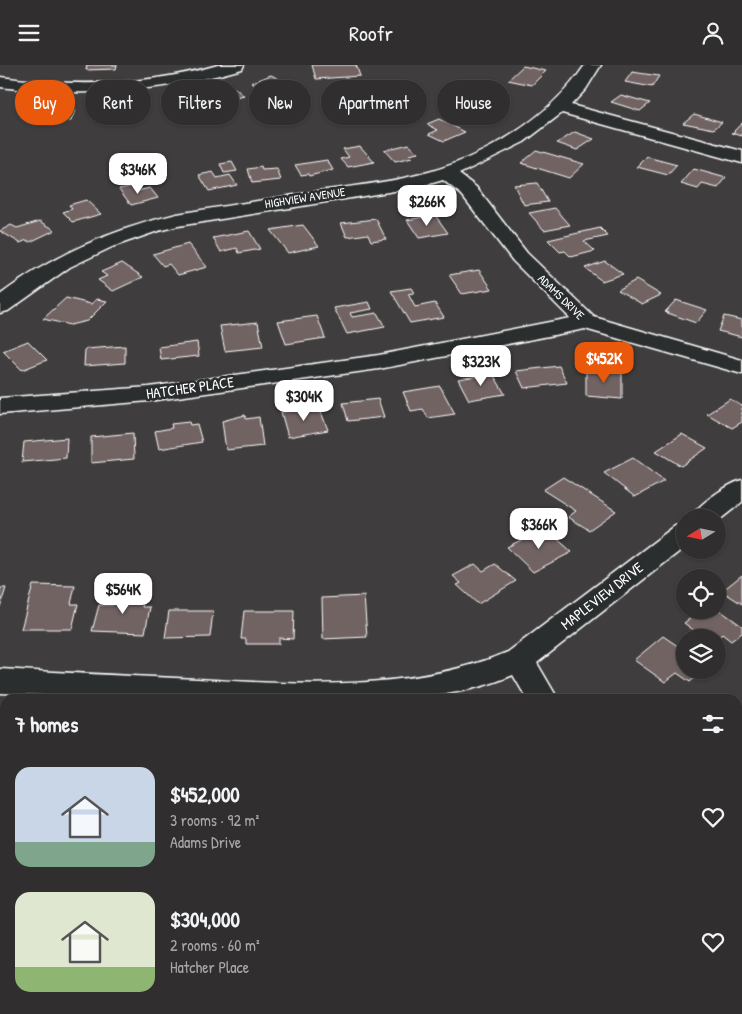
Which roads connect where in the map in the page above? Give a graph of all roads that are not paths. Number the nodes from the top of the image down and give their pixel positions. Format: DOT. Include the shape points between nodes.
graph roads {
  1 [pos="236,65"];
  2 [pos="593,65"];
  3 [pos="0,82"];
  4 [pos="560,107"];
  5 [pos="742,157"];
  6 [pos="448,174"];
  7 [pos="0,306"];
  8 [pos="586,322"];
  9 [pos="742,367"];
  10 [pos="0,406"];
  11 [pos="742,489"];
  12 [pos="715,509"];
  13 [pos="676,540"];
  14 [pos="519,660"];
  15 [pos="0,681"];
  16 [pos="245,694"];
  17 [pos="341,694"];
  18 [pos="540,694"];
  1 -- 3 [label="street" via="175,81 128,88 34,87"];
  2 -- 4 [label="street, HIGHVIEW AVENUE"];
  4 -- 5 [label="street"];
  4 -- 6 [label="street, HIGHVIEW AVENUE" via="512,141"];
  6 -- 7 [label="street, HIGHVIEW AVENUE" via="177,220 138,230 104,241 57,265"];
  6 -- 8 [label="street, ADAMS DRIVE" via="469,191 520,257"];
  8 -- 9 [label="street, ADAMS DRIVE"];
  8 -- 10 [label="street, HATCHER PLACE" via="379,362 149,394"];
  11 -- 12 [label="street"];
  13 -- 14 [label="street, MAPLEVIEW DRIVE"];
  14 -- 17 [label="street, MAPLEVIEW DRIVE" via="493,671 408,689"];
  14 -- 18 [label="street"];
  15 -- 16 [label="street, MAPLEVIEW DRIVE"];
}
